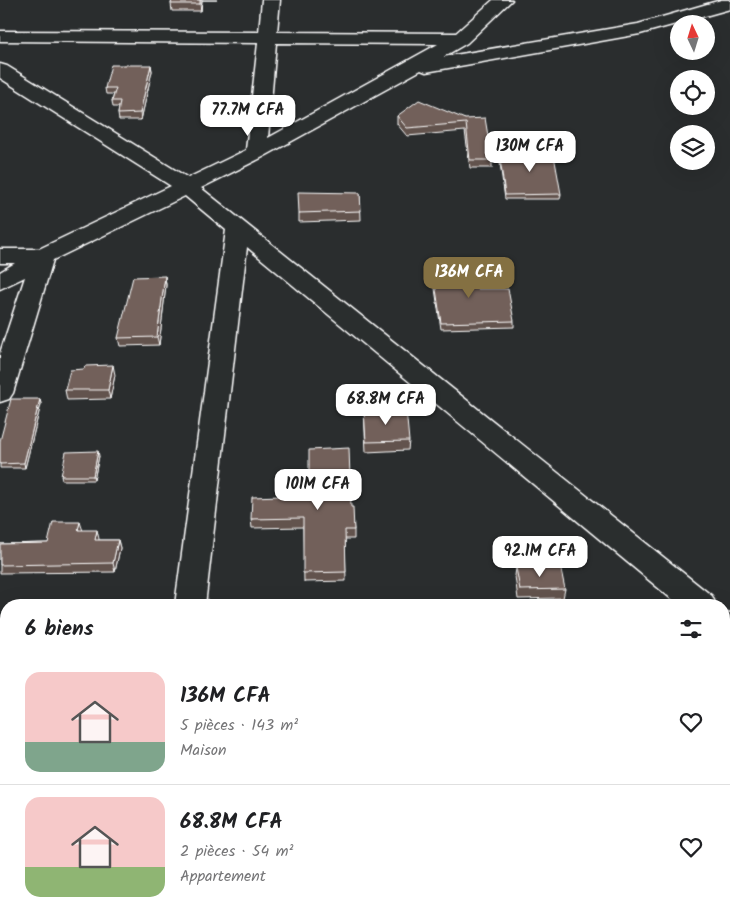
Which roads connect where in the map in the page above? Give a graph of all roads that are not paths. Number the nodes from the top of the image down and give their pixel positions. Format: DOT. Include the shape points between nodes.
graph roads {
  1 [pos="271,0"];
  2 [pos="503,0"];
  3 [pos="730,2"];
  4 [pos="0,36"];
  5 [pos="267,37"];
  6 [pos="461,39"];
  7 [pos="411,68"];
  8 [pos="0,70"];
  9 [pos="256,153"];
  10 [pos="186,186"];
  11 [pos="238,228"];
  12 [pos="0,256"];
  13 [pos="42,256"];
  14 [pos="0,282"];
  15 [pos="0,393"];
  16 [pos="191,599"];
  17 [pos="694,599"];
  1 -- 5 [label="street"];
  2 -- 6 [label="street"];
  3 -- 7 [label="street" via="640,29"];
  4 -- 5 [label="street"];
  5 -- 6 [label="street"];
  5 -- 9 [label="street"];
  6 -- 7 [label="street"];
  7 -- 9 [label="street"];
  8 -- 10 [label="street"];
  9 -- 10 [label="street"];
  10 -- 11 [label="street"];
  10 -- 13 [label="street"];
  11 -- 16 [label="street"];
  11 -- 17 [label="street"];
  12 -- 13 [label="street"];
  13 -- 14 [label="street"];
  13 -- 15 [label="street"];
}
